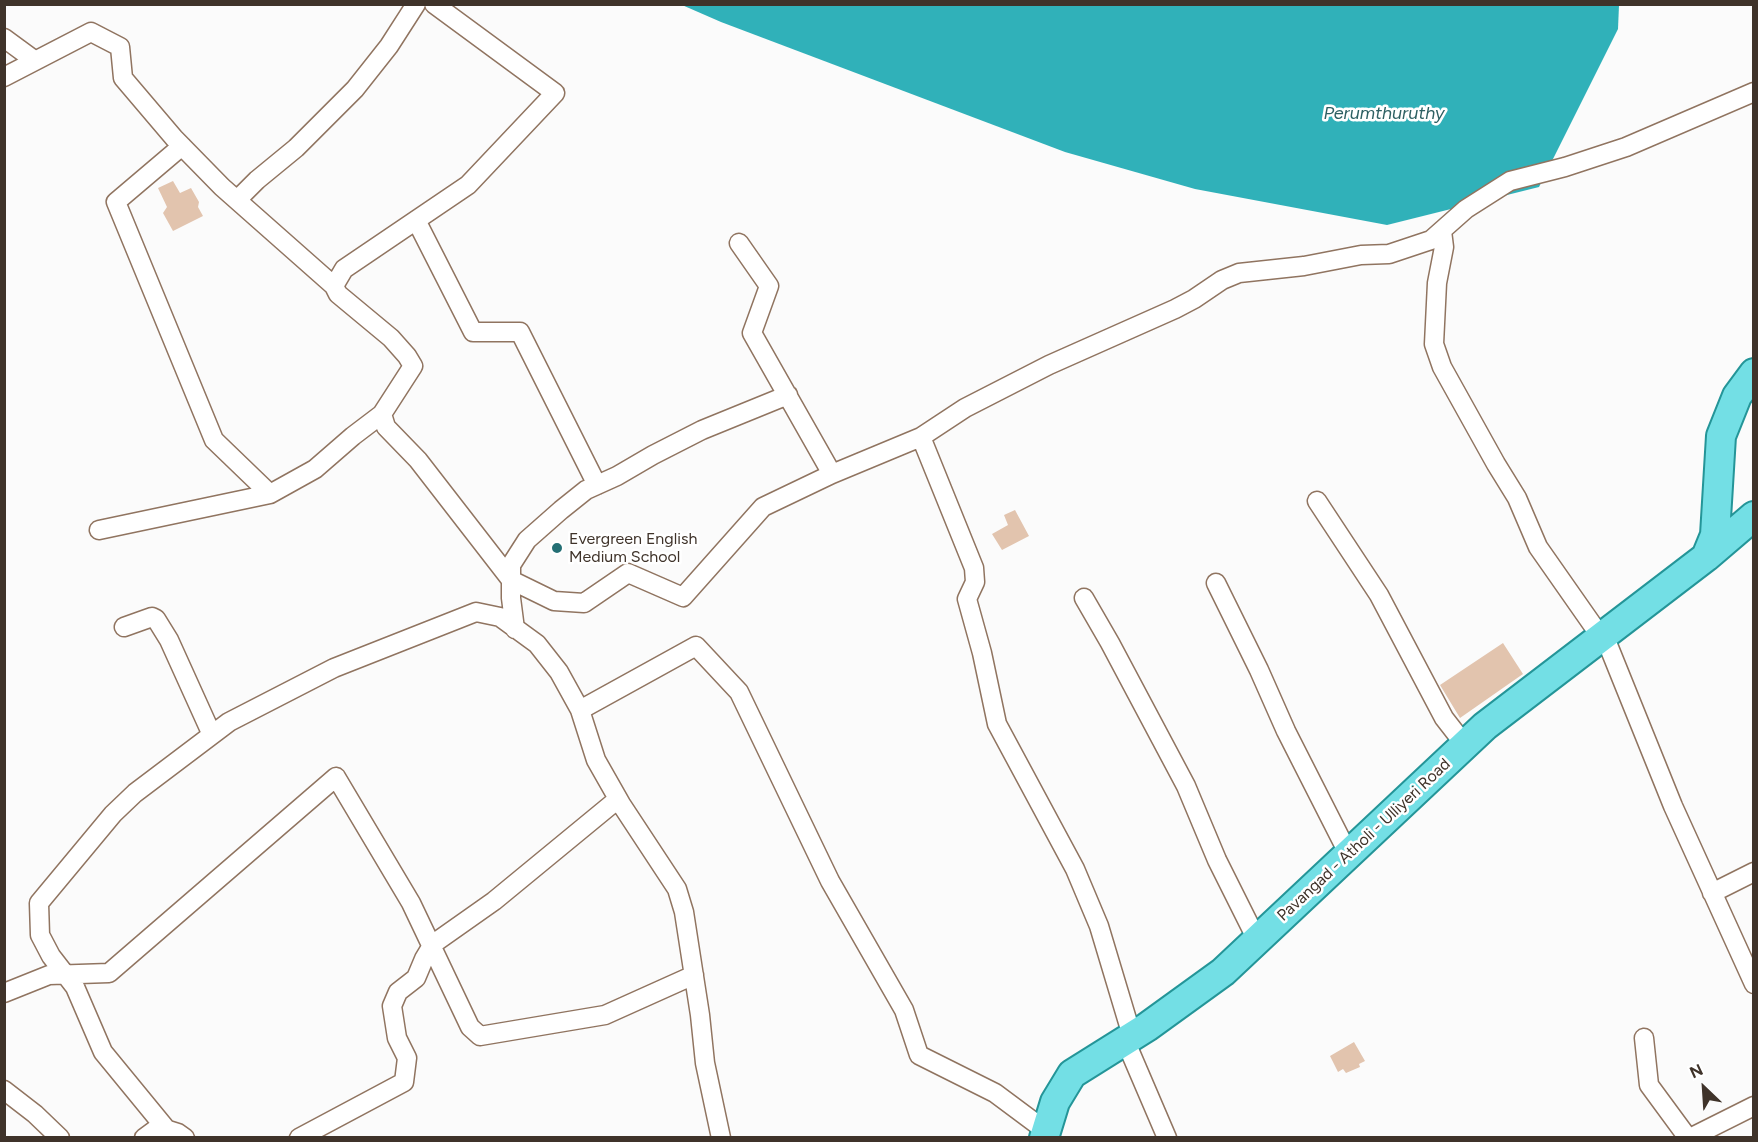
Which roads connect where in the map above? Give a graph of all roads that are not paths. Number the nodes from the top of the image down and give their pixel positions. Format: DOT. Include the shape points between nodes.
graph roads {
  1 [pos="416,4"];
  2 [pos="434,4"];
  3 [pos="4,39"];
  4 [pos="34,60"];
  5 [pos="4,77"];
  6 [pos="1754,92"];
  7 [pos="182,146"];
  8 [pos="237,200"];
  9 [pos="416,220"];
  10 [pos="1442,231"];
  11 [pos="739,243"];
  12 [pos="334,286"];
  13 [pos="1754,373"];
  14 [pos="788,395"];
  15 [pos="382,414"];
  16 [pos="921,437"];
  17 [pos="832,474"];
  18 [pos="597,485"];
  19 [pos="270,494"];
  20 [pos="1317,501"];
  21 [pos="1754,516"];
  22 [pos="99,530"];
  23 [pos="1706,557"];
  24 [pos="511,580"];
  25 [pos="1216,583"];
  26 [pos="1084,598"];
  27 [pos="124,627"];
  28 [pos="515,629"];
  29 [pos="1603,636"];
  30 [pos="580,710"];
  31 [pos="212,735"];
  32 [pos="1465,745"];
  33 [pos="618,799"];
  34 [pos="1349,855"];
  35 [pos="1754,872"];
  36 [pos="1712,893"];
  37 [pos="1257,940"];
  38 [pos="432,946"];
  39 [pos="66,975"];
  40 [pos="694,975"];
  41 [pos="1754,984"];
  42 [pos="4,993"];
  43 [pos="1128,1038"];
  44 [pos="1644,1038"];
  45 [pos="4,1090"];
  46 [pos="1754,1106"];
  47 [pos="167,1130"];
  48 [pos="1045,1134"];
  49 [pos="60,1137"];
  50 [pos="144,1137"];
  51 [pos="185,1137"];
  52 [pos="299,1137"];
  53 [pos="721,1137"];
  54 [pos="1167,1137"];
  55 [pos="1689,1137"];
  1 -- 8 [label="street" via="390,46 355,89"];
  2 -- 9 [label="street" via="555,93 468,185"];
  3 -- 4 [label="street"];
  4 -- 5 [label="street"];
  4 -- 7 [label="street" via="91,32 120,47 123,78"];
  6 -- 10 [label="street" via="1626,147 1510,181 1466,209"];
  7 -- 8 [label="street"];
  7 -- 19 [label="street" via="116,202 214,440"];
  8 -- 12 [label="street"];
  9 -- 12 [label="street" via="344,269"];
  9 -- 18 [label="street" via="473,332 520,332"];
  10 -- 16 [label="street" via="1431,240 1389,254 1239,273 1175,309 965,408"];
  10 -- 29 [label="street" via="1444,247 1437,283 1434,344 1442,367 1517,498 1538,547"];
  11 -- 14 [label="street" via="769,286 752,333"];
  12 -- 15 [label="street" via="338,294 391,338 413,366"];
  13 -- 23 [label="main road" via="1737,396 1721,436 1715,535"];
  14 -- 17 [label="street"];
  14 -- 18 [label="street" via="702,430"];
  15 -- 19 [label="street" via="315,469"];
  15 -- 24 [label="street" via="386,427 418,460"];
  16 -- 17 [label="street"];
  16 -- 43 [label="street" via="974,568 975,582 967,599 998,724 1075,869 1099,926"];
  17 -- 24 [label="street" via="763,507 683,597 628,573 584,603 554,601"];
  18 -- 24 [label="street" via="527,540 510,565"];
  19 -- 22 [label="street"];
  20 -- 32 [label="street" via="1379,595 1444,718"];
  21 -- 23 [label="main road, Pavangad - Atholi - Ulliyeri Road"];
  23 -- 29 [label="main road, Pavangad - Atholi - Ulliyeri Road"];
  24 -- 28 [label="street"];
  25 -- 34 [label="street"];
  26 -- 37 [label="street" via="1186,786"];
  27 -- 31 [label="street" via="152,617 156,620"];
  28 -- 30 [label="street" via="537,644 559,672"];
  28 -- 31 [label="street" via="500,617 476,612 334,668"];
  29 -- 32 [label="main road, Pavangad - Atholi - Ulliyeri Road"];
  29 -- 36 [label="street"];
  30 -- 33 [label="street" via="596,760"];
  30 -- 48 [label="street" via="696,646 739,692 830,881 904,1010 919,1055 995,1093"];
  31 -- 39 [label="street" via="113,814 39,903 40,935"];
  32 -- 34 [label="main road, Pavangad - Atholi - Ulliyeri Road"];
  33 -- 38 [label="street" via="494,901"];
  33 -- 40 [label="street" via="677,889"];
  34 -- 37 [label="main road, Pavangad - Atholi - Ulliyeri Road"];
  35 -- 36 [label="street"];
  36 -- 41 [label="street"];
  37 -- 43 [label="main road, Pavangad - Atholi - Ulliyeri Road" via="1223,972"];
  38 -- 39 [label="street" via="336,777 110,973"];
  38 -- 40 [label="street" via="470,1027 480,1036 605,1015"];
  38 -- 52 [label="street" via="416,978 398,992 392,1006 397,1038 407,1058 404,1082"];
  39 -- 42 [label="street" via="49,975"];
  39 -- 47 [label="street" via="103,1052"];
  40 -- 53 [label="street" via="705,1063"];
  43 -- 48 [label="main road, Pavangad - Atholi - Ulliyeri Road" via="1072,1074 1055,1102"];
  43 -- 54 [label="street"];
  44 -- 55 [label="street" via="1649,1085"];
  45 -- 49 [label="street"];
  46 -- 55 [label="street"];
  47 -- 50 [label="street" via="159,1127"];
  47 -- 51 [label="street"];
}
